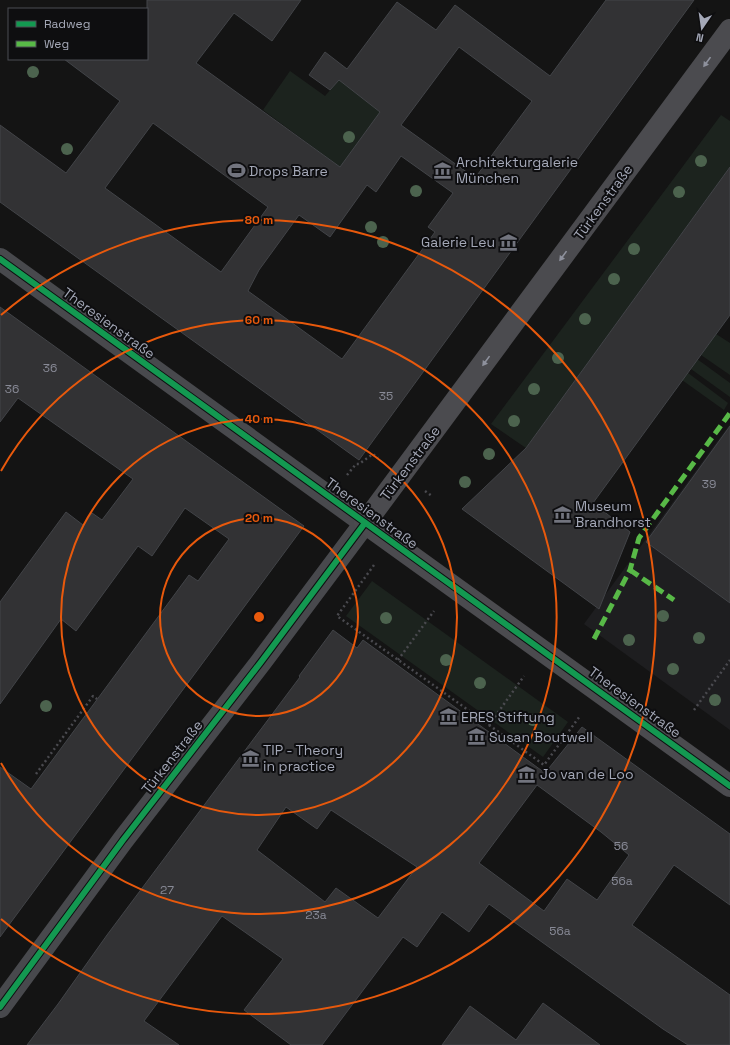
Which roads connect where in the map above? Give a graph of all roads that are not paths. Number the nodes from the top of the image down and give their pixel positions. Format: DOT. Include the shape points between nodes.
graph roads {
  1 [pos="730,30"];
  2 [pos="0,259"];
  3 [pos="365,523"];
  4 [pos="730,786"];
  5 [pos="0,1007"];
  1 -- 3 [label="main road, Türkenstraße, one-way"];
  2 -- 3 [label="street, Theresienstraße"];
  3 -- 4 [label="main road, Theresienstraße"];
  3 -- 5 [label="street, Türkenstraße" via="123,840"];
}
